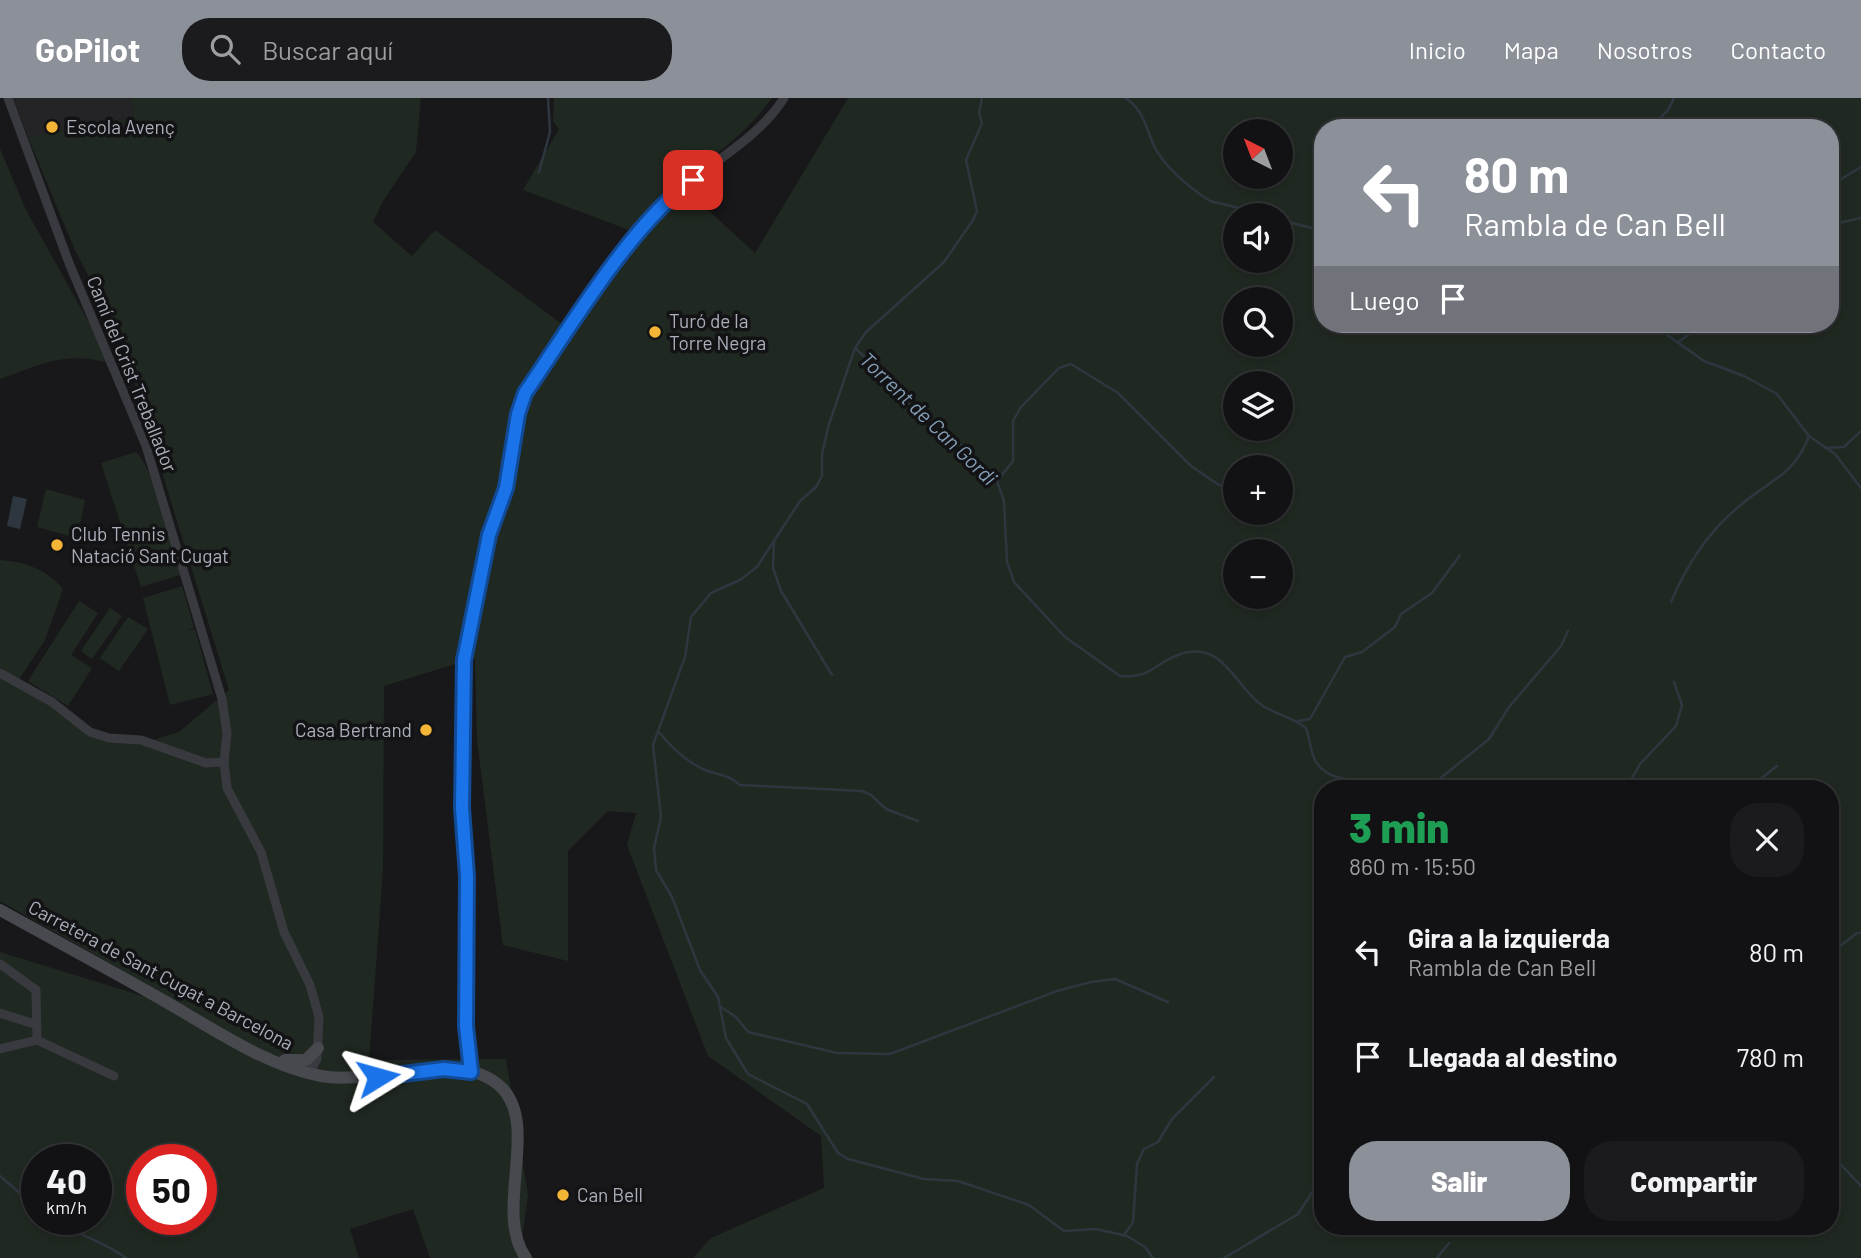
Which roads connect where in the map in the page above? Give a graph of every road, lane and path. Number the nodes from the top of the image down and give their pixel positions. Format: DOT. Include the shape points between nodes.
graph roads {
  1 [pos="8,98"];
  2 [pos="784,98"];
  3 [pos="0,673"];
  4 [pos="224,762"];
  5 [pos="0,910"];
  6 [pos="0,964"];
  7 [pos="0,1013"];
  8 [pos="37,1026"];
  9 [pos="37,1040"];
  10 [pos="318,1048"];
  11 [pos="0,1049"];
  12 [pos="268,1057"];
  13 [pos="316,1071"];
  14 [pos="471,1072"];
  15 [pos="114,1076"];
  16 [pos="526,1258"];
  1 -- 4 [label="street, Camí del Crist Treballador" via="69,264 146,446 222,699 227,739"];
  2 -- 14 [label="street" via="740,142 665,202 525,393 464,660 462,808"];
  3 -- 4 [label="street" via="52,702 90,732 141,740 206,763"];
  4 -- 10 [label="street, Camí del Crist Treballador" via="227,788 261,852 284,932 316,1003"];
  5 -- 12 [label="main road, Carretera de Sant Cugat a Barcelona"];
  6 -- 8 [label="street" via="36,990"];
  7 -- 8 [label="street"];
  8 -- 9 [label="street"];
  9 -- 11 [label="street"];
  9 -- 15 [label="street"];
  10 -- 12 [label="main road" via="306,1060"];
  10 -- 13 [label="main road"];
  12 -- 13 [label="main road, Carretera de Sant Cugat a Barcelona"];
  13 -- 14 [label="main road, Carretera de Sant Cugat a Barcelona" via="378,1077 444,1069"];
  14 -- 16 [label="main road, Carretera de Sant Cugat a Barcelona" via="499,1086 514,1114 515,1235"];
}
